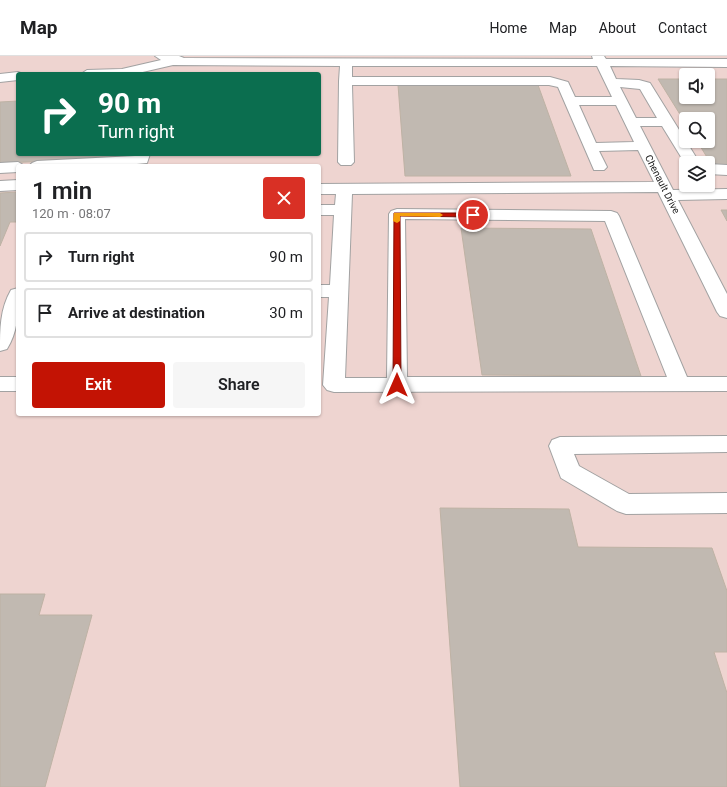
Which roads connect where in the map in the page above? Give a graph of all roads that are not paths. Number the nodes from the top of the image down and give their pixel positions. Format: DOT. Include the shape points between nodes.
graph roads {
  1 [pos="161,56"];
  2 [pos="188,56"];
  3 [pos="370,59"];
  4 [pos="428,59"];
  5 [pos="600,59"];
  6 [pos="175,62"];
  7 [pos="346,62"];
  8 [pos="727,63"];
  9 [pos="129,72"];
  10 [pos="16,76"];
  11 [pos="0,78"];
  12 [pos="346,81"];
  13 [pos="612,83"];
  14 [pos="570,101"];
  15 [pos="621,101"];
  16 [pos="632,122"];
  17 [pos="666,122"];
  18 [pos="644,146"];
  19 [pos="590,147"];
  20 [pos="143,156"];
  21 [pos="689,156"];
  22 [pos="663,161"];
  23 [pos="346,162"];
  24 [pos="679,162"];
  25 [pos="72,164"];
  26 [pos="16,167"];
  27 [pos="599,167"];
  28 [pos="0,168"];
  29 [pos="715,169"];
  30 [pos="727,170"];
  31 [pos="16,185"];
  32 [pos="0,186"];
  33 [pos="321,188"];
  34 [pos="344,189"];
  35 [pos="667,191"];
  36 [pos="727,194"];
  37 [pos="321,210"];
  38 [pos="343,210"];
  39 [pos="321,291"];
  40 [pos="339,291"];
  41 [pos="16,300"];
  42 [pos="727,312"];
  43 [pos="0,344"];
  44 [pos="0,384"];
  45 [pos="16,384"];
  46 [pos="680,384"];
  47 [pos="727,384"];
  48 [pos="327,385"];
  49 [pos="397,385"];
  50 [pos="727,444"];
  51 [pos="727,503"];
  1 -- 6 [label="street"];
  2 -- 6 [label="street"];
  3 -- 4 [label="street"];
  3 -- 7 [label="street"];
  4 -- 5 [label="street"];
  5 -- 8 [label="street"];
  5 -- 13 [label="street, Chenault Drive"];
  6 -- 7 [label="street"];
  6 -- 9 [label="street"];
  7 -- 12 [label="street"];
  10 -- 11 [label="street"];
  12 -- 14 [label="street" via="550,81 563,85"];
  12 -- 23 [label="street"];
  13 -- 15 [label="street, Chenault Drive"];
  13 -- 17 [label="street" via="645,86"];
  14 -- 15 [label="street"];
  14 -- 19 [label="street"];
  15 -- 16 [label="street, Chenault Drive"];
  16 -- 17 [label="street"];
  16 -- 18 [label="street, Chenault Drive"];
  17 -- 21 [label="street"];
  18 -- 19 [label="street"];
  18 -- 22 [label="street, Chenault Drive"];
  19 -- 27 [label="street"];
  20 -- 25 [label="street" via="142,160"];
  22 -- 24 [label="street"];
  22 -- 35 [label="street, Chenault Drive"];
  26 -- 28 [label="street"];
  29 -- 30 [label="street"];
  31 -- 32 [label="street"];
  33 -- 34 [label="street"];
  34 -- 35 [label="street"];
  34 -- 38 [label="street"];
  35 -- 36 [label="street"];
  35 -- 42 [label="street, Chenault Drive"];
  37 -- 38 [label="street"];
  38 -- 40 [label="street"];
  39 -- 40 [label="street"];
  40 -- 48 [label="street"];
  41 -- 43 [label="street"];
  44 -- 45 [label="street"];
  46 -- 47 [label="street"];
  46 -- 49 [label="street"];
  46 -- 49 [label="street" via="611,216 397,214"];
  48 -- 49 [label="street"];
  50 -- 51 [label="street" via="560,446 569,472 626,504"];
}
